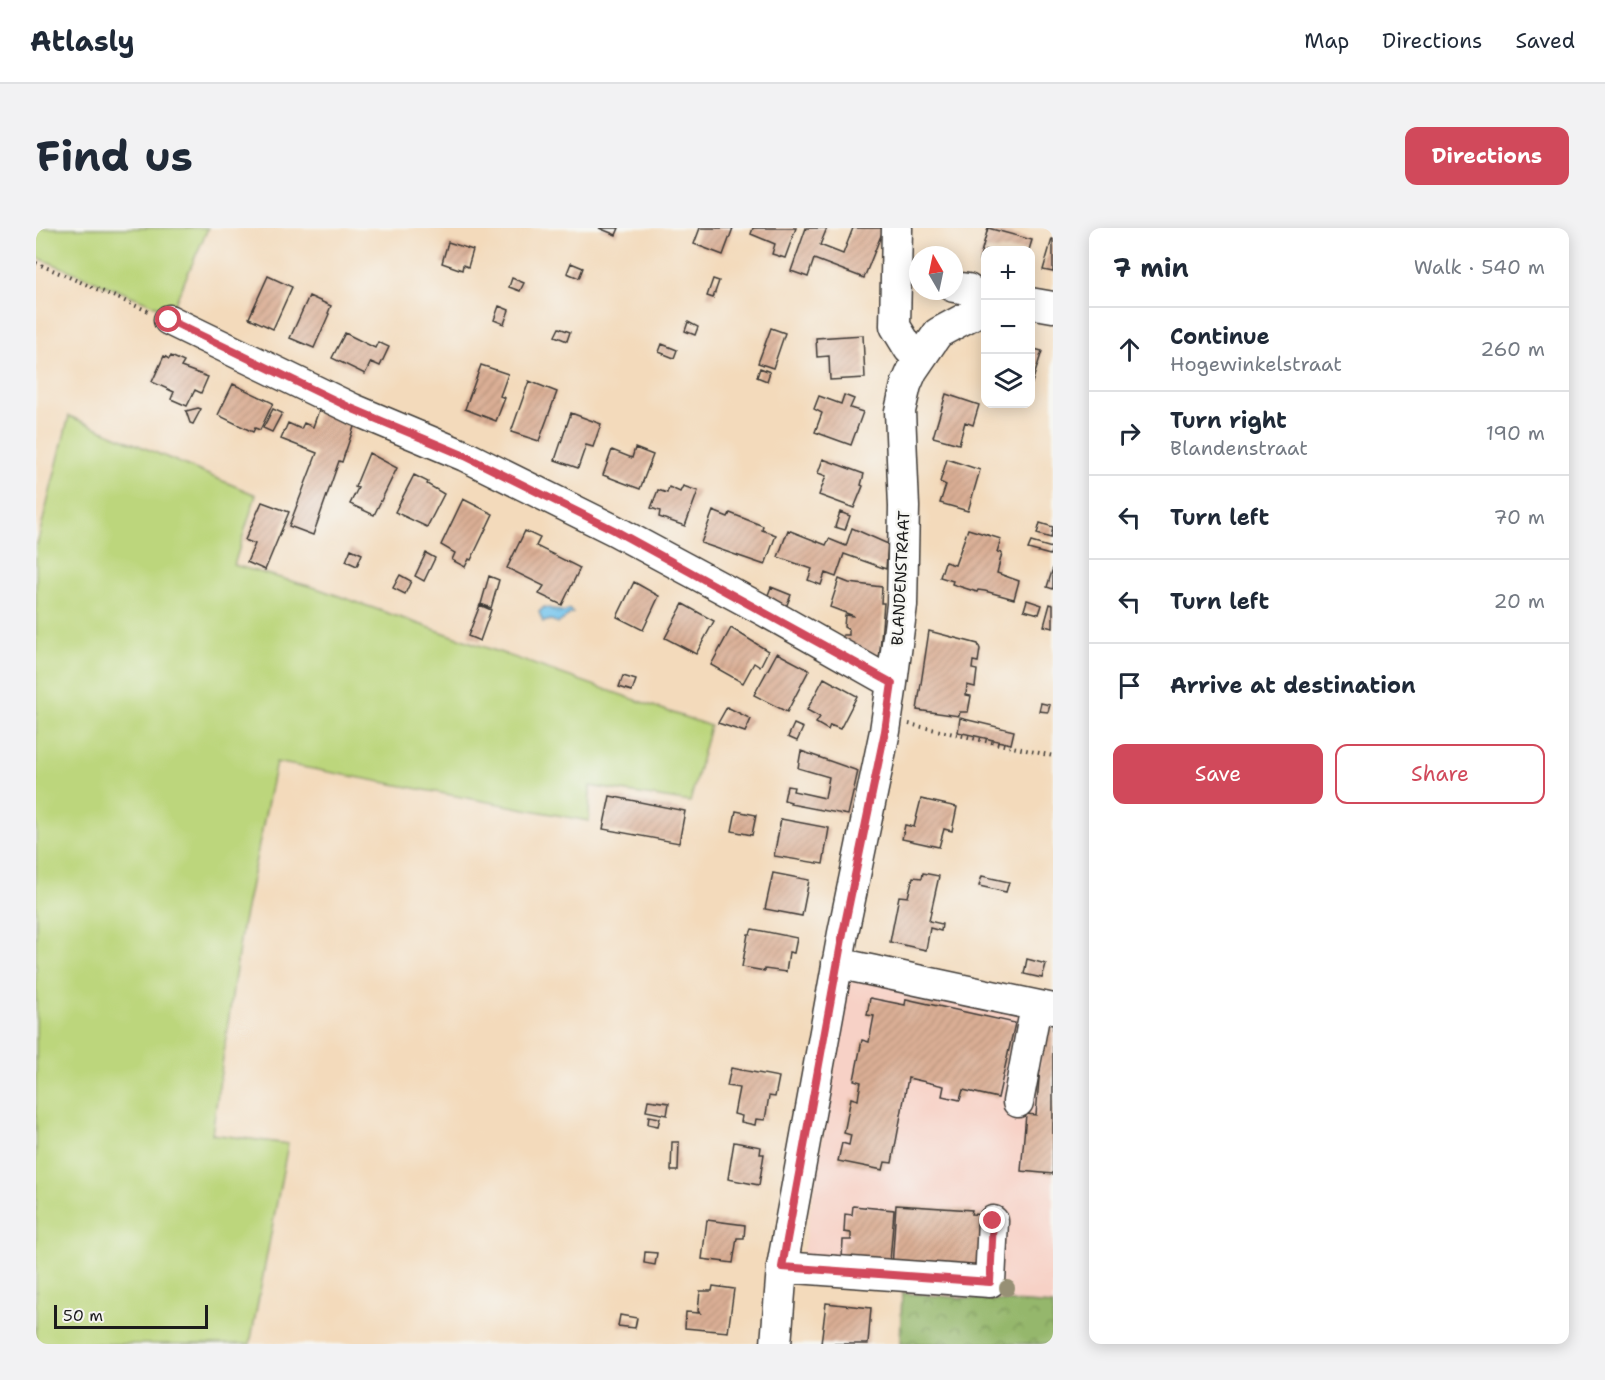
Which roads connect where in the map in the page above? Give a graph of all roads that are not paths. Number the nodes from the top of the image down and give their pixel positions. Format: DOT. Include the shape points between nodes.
graph roads {
  1 [pos="897,228"];
  2 [pos="908,267"];
  3 [pos="963,288"];
  4 [pos="981,303"];
  5 [pos="1035,304"];
  6 [pos="1053,307"];
  7 [pos="981,309"];
  8 [pos="169,320"];
  9 [pos="919,359"];
  10 [pos="892,683"];
  11 [pos="837,963"];
  12 [pos="1044,1007"];
  13 [pos="1018,1102"];
  14 [pos="993,1221"];
  15 [pos="782,1267"];
  16 [pos="776,1344"];
  1 -- 2 [label="street"];
  2 -- 9 [label="street" via="895,326"];
  3 -- 4 [label="street"];
  5 -- 6 [label="street"];
  7 -- 9 [label="street, BLANDENSTRAAT" via="938,333"];
  8 -- 10 [label="street" via="353,409 465,456 603,525"];
  9 -- 10 [label="street, BLANDENSTRAAT" via="900,411 902,594"];
  10 -- 11 [label="street, BLANDENSTRAAT"];
  11 -- 12 [label="street"];
  11 -- 15 [label="street, BLANDENSTRAAT"];
  12 -- 13 [label="street"];
  14 -- 15 [label="street" via="990,1282"];
  15 -- 16 [label="street, BLANDENSTRAAT"];
}
